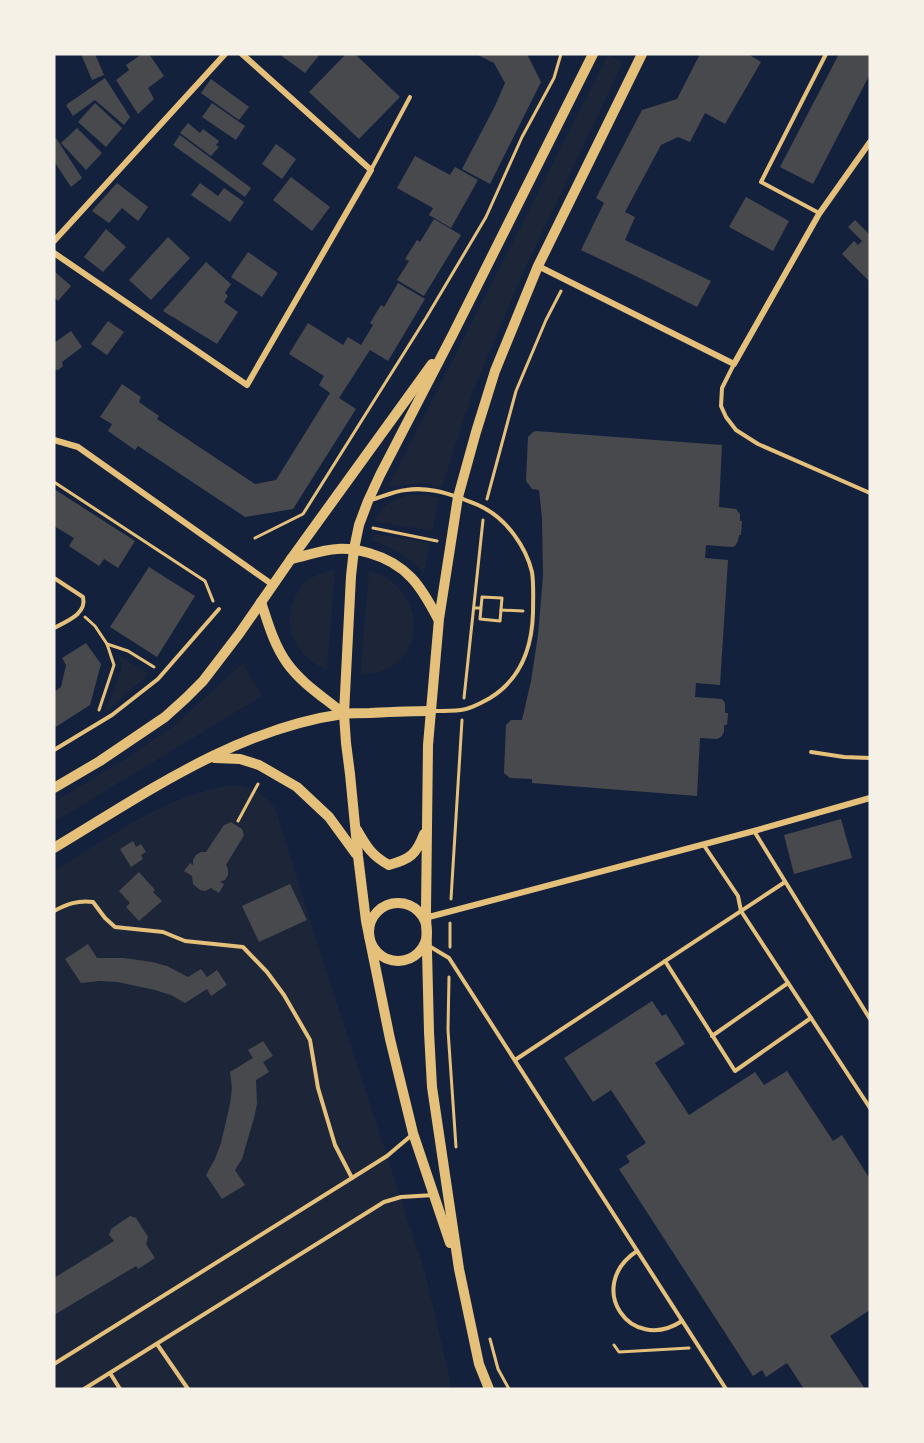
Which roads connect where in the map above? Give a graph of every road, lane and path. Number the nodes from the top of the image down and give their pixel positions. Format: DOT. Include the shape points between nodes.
graph roads {
  1 [pos="225,54"];
  2 [pos="243,54"];
  3 [pos="561,54"];
  4 [pos="593,54"];
  5 [pos="642,54"];
  6 [pos="826,54"];
  7 [pos="410,97"];
  8 [pos="870,142"];
  9 [pos="371,170"];
  10 [pos="819,214"];
  11 [pos="54,241"];
  12 [pos="54,253"];
  13 [pos="538,266"];
  14 [pos="566,281"];
  15 [pos="453,334"];
  16 [pos="734,364"];
  17 [pos="54,440"];
  18 [pos="54,482"];
  19 [pos="870,493"];
  20 [pos="458,497"];
  21 [pos="368,501"];
  22 [pos="485,508"];
  23 [pos="359,525"];
  24 [pos="255,538"];
  25 [pos="450,544"];
  26 [pos="354,549"];
  27 [pos="291,559"];
  28 [pos="54,578"];
  29 [pos="273,585"];
  30 [pos="261,602"];
  31 [pos="474,608"];
  32 [pos="481,608"];
  33 [pos="219,609"];
  34 [pos="501,610"];
  35 [pos="80,612"];
  36 [pos="533,612"];
  37 [pos="438,619"];
  38 [pos="54,628"];
  39 [pos="107,644"];
  40 [pos="163,673"];
  41 [pos="463,710"];
  42 [pos="430,711"];
  43 [pos="344,714"];
  44 [pos="93,727"];
  45 [pos="54,750"];
  46 [pos="811,752"];
  47 [pos="211,758"];
  48 [pos="870,758"];
  49 [pos="258,784"];
  50 [pos="54,788"];
  51 [pos="870,798"];
  52 [pos="238,821"];
  53 [pos="355,828"];
  54 [pos="427,828"];
  55 [pos="754,831"];
  56 [pos="703,844"];
  57 [pos="54,848"];
  58 [pos="358,855"];
  59 [pos="785,882"];
  60 [pos="451,910"];
  61 [pos="54,911"];
  62 [pos="741,911"];
  63 [pos="426,929"];
  64 [pos="369,935"];
  65 [pos="449,958"];
  66 [pos="664,961"];
  67 [pos="788,983"];
  68 [pos="811,1018"];
  69 [pos="870,1019"];
  70 [pos="712,1036"];
  71 [pos="515,1060"];
  72 [pos="870,1108"];
  73 [pos="413,1133"];
  74 [pos="456,1146"];
  75 [pos="352,1178"];
  76 [pos="434,1195"];
  77 [pos="638,1251"];
  78 [pos="459,1269"];
  79 [pos="682,1321"];
  80 [pos="488,1334"];
  81 [pos="157,1344"];
  82 [pos="615,1345"];
  83 [pos="700,1348"];
  84 [pos="54,1364"];
  85 [pos="110,1373"];
  86 [pos="84,1389"];
  87 [pos="120,1389"];
  88 [pos="188,1389"];
  89 [pos="489,1389"];
  90 [pos="510,1389"];
  91 [pos="726,1389"];
  1 -- 11 [label="street"];
  2 -- 9 [label="street"];
  3 -- 24 [label="path" via="554,78 486,217 303,514"];
  4 -- 15 [label="main road"];
  5 -- 13 [label="main road"];
  6 -- 10 [label="lane" via="761,182"];
  7 -- 9 [label="lane"];
  8 -- 10 [label="street"];
  9 -- 12 [label="street" via="247,384"];
  10 -- 16 [label="street"];
  13 -- 14 [label="street"];
  13 -- 20 [label="main road" via="487,395"];
  14 -- 16 [label="street"];
  14 -- 22 [label="path" via="516,392"];
  15 -- 21 [label="main road"];
  15 -- 27 [label="main road"];
  16 -- 19 [label="lane" via="722,388 721,406 736,430 758,444"];
  17 -- 29 [label="street" via="78,447"];
  18 -- 33 [label="path" via="205,581"];
  20 -- 21 [label="lane" via="432,489 404,490"];
  20 -- 22 [label="lane"];
  20 -- 25 [label="main road"];
  21 -- 23 [label="main road"];
  22 -- 31 [label="path"];
  22 -- 36 [label="lane" via="510,530 528,559 534,587"];
  23 -- 25 [label="path"];
  23 -- 26 [label="main road"];
  25 -- 37 [label="main road"];
  26 -- 27 [label="main road"];
  26 -- 37 [label="main road" via="401,567 427,597"];
  26 -- 43 [label="main road"];
  27 -- 29 [label="main road"];
  28 -- 35 [label="lane" via="83,597 85,603"];
  29 -- 30 [label="main road"];
  30 -- 43 [label="main road" via="287,664"];
  30 -- 50 [label="main road" via="203,681 165,717"];
  31 -- 32 [label="path"];
  31 -- 41 [label="path"];
  32 -- 34 [label="path" via="482,597 502,598"];
  32 -- 34 [label="path" via="480,619 501,621"];
  33 -- 40 [label="lane"];
  34 -- 36 [label="path"];
  35 -- 38 [label="lane"];
  35 -- 39 [label="path"];
  36 -- 41 [label="lane" via="532,634 519,669 497,694"];
  37 -- 42 [label="main road"];
  39 -- 40 [label="path" via="128,651"];
  39 -- 44 [label="path" via="114,665"];
  40 -- 44 [label="lane"];
  41 -- 42 [label="lane"];
  41 -- 60 [label="path"];
  42 -- 43 [label="main road"];
  42 -- 54 [label="main road"];
  43 -- 47 [label="main road" via="298,723"];
  43 -- 53 [label="main road"];
  44 -- 45 [label="lane"];
  46 -- 48 [label="lane"];
  47 -- 57 [label="main road"];
  47 -- 58 [label="main road" via="240,759 260,765 297,787 329,817"];
  49 -- 52 [label="path"];
  51 -- 55 [label="street"];
  53 -- 54 [label="main road" via="368,849 389,865 413,855"];
  53 -- 58 [label="main road"];
  54 -- 63 [label="main road"];
  55 -- 56 [label="street"];
  55 -- 59 [label="lane"];
  56 -- 60 [label="street"];
  56 -- 62 [label="lane" via="738,897"];
  58 -- 64 [label="main road"];
  59 -- 62 [label="lane"];
  59 -- 69 [label="lane"];
  60 -- 63 [label="street"];
  60 -- 65 [label="path"];
  61 -- 75 [label="lane" via="72,903 93,902 115,927 163,932 185,941 243,947 284,995 310,1040 325,1113 335,1145"];
  62 -- 66 [label="lane"];
  62 -- 67 [label="lane"];
  63 -- 64 [label="main road" via="417,910 399,903 380,909"];
  63 -- 64 [label="main road" via="425,945 412,959 402,962 384,958 371,944"];
  63 -- 65 [label="lane"];
  63 -- 78 [label="main road" via="432,1087"];
  64 -- 73 [label="main road"];
  65 -- 71 [label="lane"];
  65 -- 74 [label="path" via="448,1030"];
  66 -- 70 [label="lane"];
  66 -- 71 [label="lane"];
  67 -- 68 [label="lane"];
  67 -- 70 [label="lane"];
  68 -- 70 [label="lane" via="735,1071"];
  68 -- 72 [label="lane"];
  71 -- 77 [label="lane"];
  73 -- 75 [label="lane" via="387,1156"];
  73 -- 76 [label="main road"];
  75 -- 84 [label="lane"];
  76 -- 78 [label="main road"];
  76 -- 81 [label="lane" via="384,1202"];
  77 -- 79 [label="lane"];
  77 -- 79 [label="lane" via="627,1258 614,1280 617,1306 624,1317 646,1330 659,1331"];
  78 -- 89 [label="main road" via="479,1364"];
  79 -- 83 [label="lane"];
  80 -- 90 [label="path" via="498,1369"];
  81 -- 85 [label="lane"];
  81 -- 88 [label="lane"];
  82 -- 83 [label="path" via="619,1352"];
  83 -- 91 [label="lane"];
  85 -- 86 [label="lane"];
  85 -- 87 [label="lane"];
}
